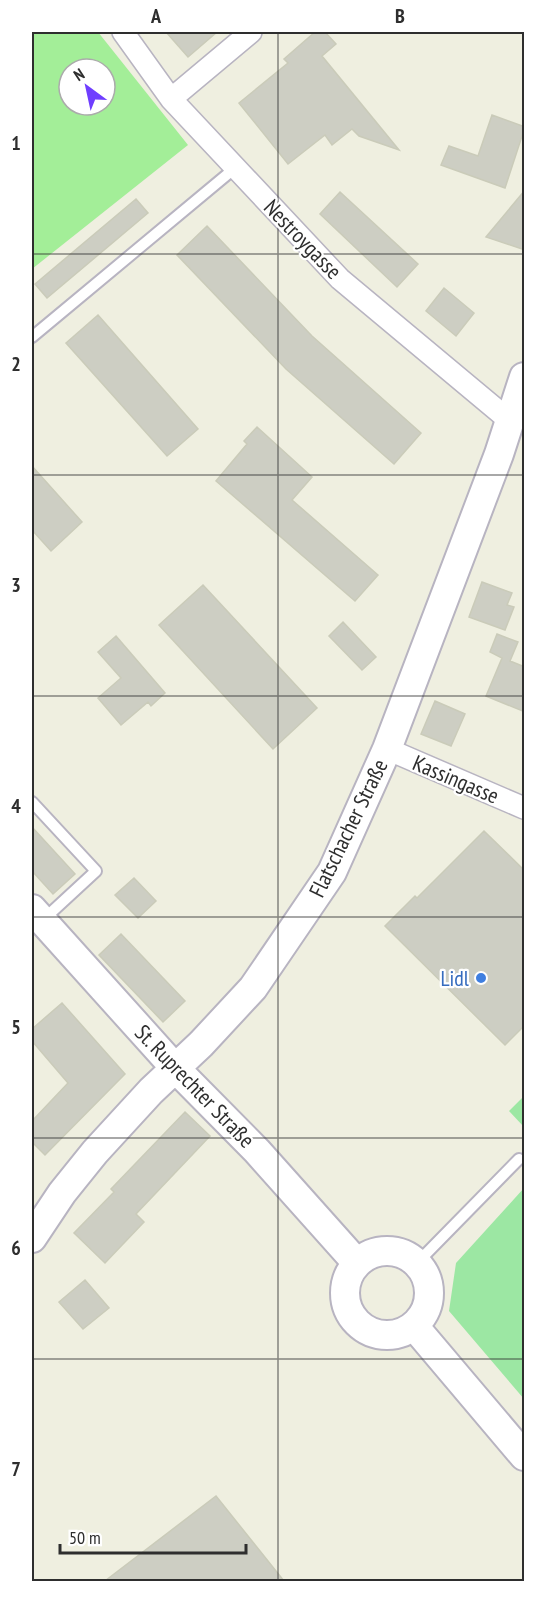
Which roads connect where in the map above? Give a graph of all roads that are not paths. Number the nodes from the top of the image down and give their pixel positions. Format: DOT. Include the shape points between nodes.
graph roads {
  1 [pos="123,32"];
  2 [pos="251,32"];
  3 [pos="171,99"];
  4 [pos="235,168"];
  5 [pos="32,337"];
  6 [pos="525,377"];
  7 [pos="510,421"];
  8 [pos="387,749"];
  9 [pos="32,802"];
  10 [pos="525,808"];
  11 [pos="37,915"];
  12 [pos="176,1069"];
  13 [pos="519,1159"];
  14 [pos="32,1238"];
  15 [pos="357,1263"];
  16 [pos="417,1263"];
  17 [pos="414,1326"];
  18 [pos="525,1456"];
  1 -- 3 [label="street, Nestroygasse"];
  2 -- 3 [label="street"];
  3 -- 4 [label="street, Nestroygasse"];
  4 -- 5 [label="lane"];
  4 -- 7 [label="street, Nestroygasse" via="340,279"];
  6 -- 7 [label="street, Flatschacher Straße"];
  7 -- 8 [label="street, Flatschacher Straße"];
  8 -- 10 [label="street, Kassingasse"];
  8 -- 12 [label="street, Flatschacher Straße" via="332,872 283,947 253,988"];
  9 -- 11 [label="lane" via="96,871"];
  11 -- 12 [label="street, St. Ruprechter Straße"];
  12 -- 14 [label="street, Flatschacher Straße" via="151,1090 95,1152"];
  12 -- 15 [label="street, St. Ruprechter Straße" via="257,1151"];
  13 -- 16 [label="lane"];
  15 -- 16 [label="street" via="372,1254 389,1251"];
  15 -- 17 [label="street" via="344,1292 355,1322 383,1336 400,1334"];
  16 -- 17 [label="street" via="427,1281 429,1298"];
  17 -- 18 [label="street"];
}
